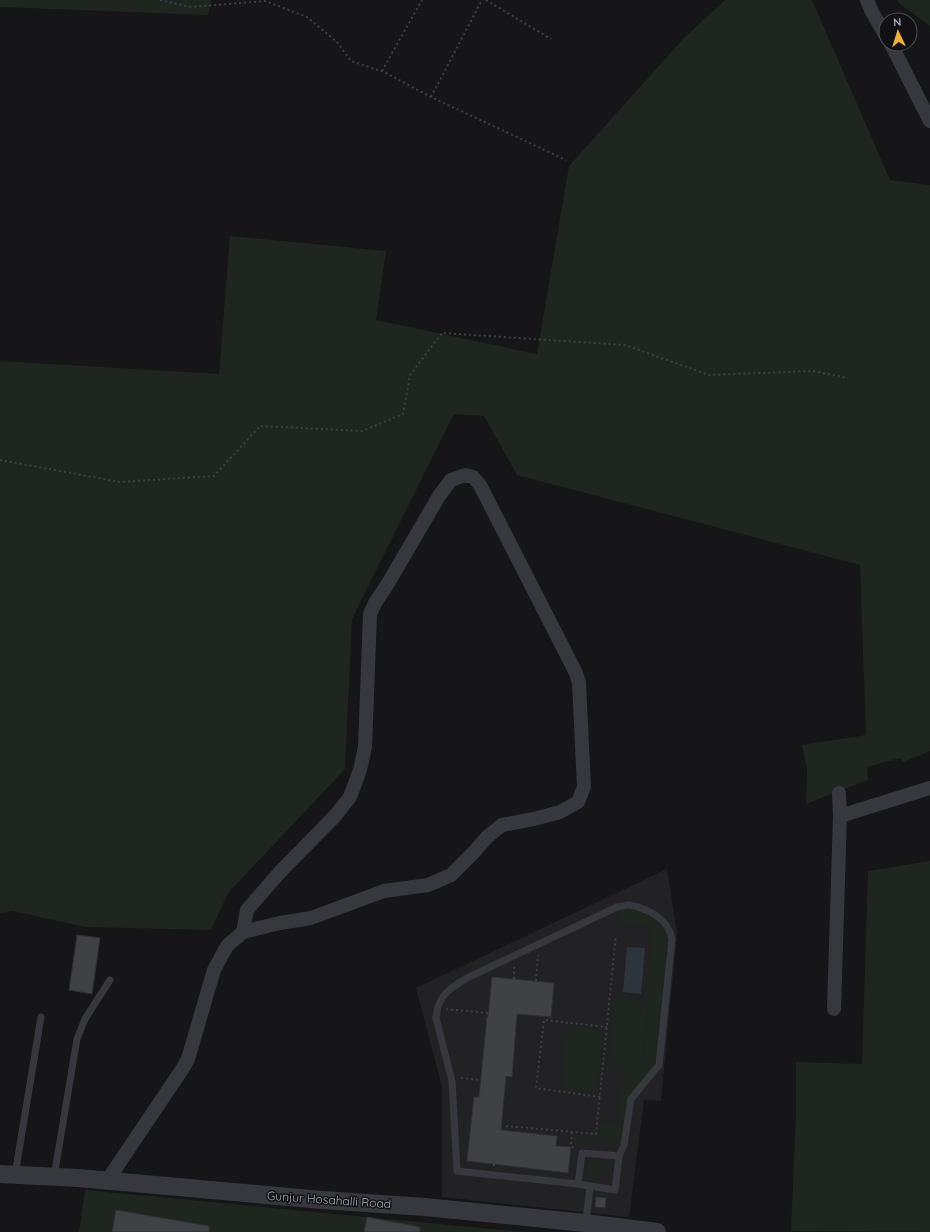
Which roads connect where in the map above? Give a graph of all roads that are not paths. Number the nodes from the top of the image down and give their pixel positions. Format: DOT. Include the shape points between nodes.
graph roads {
  1 [pos="867,0"];
  2 [pos="878,22"];
  3 [pos="895,52"];
  4 [pos="930,120"];
  5 [pos="930,788"];
  6 [pos="839,793"];
  7 [pos="840,816"];
  8 [pos="243,932"];
  9 [pos="110,980"];
  10 [pos="834,1009"];
  11 [pos="41,1017"];
  12 [pos="619,1156"];
  13 [pos="7,1174"];
  14 [pos="54,1177"];
  15 [pos="106,1181"];
  16 [pos="578,1184"];
  17 [pos="590,1186"];
  18 [pos="585,1223"];
  19 [pos="656,1232"];
  1 -- 2 [label="street"];
  3 -- 4 [label="street"];
  5 -- 7 [label="street"];
  6 -- 7 [label="street"];
  7 -- 10 [label="street"];
  8 -- 8 [label="street" via="311,918 384,891 428,885 451,875 502,825 560,812 578,802 584,787 579,683 576,673 480,486 473,477 465,476 451,480 438,496 370,614 366,747 350,797 247,910"];
  8 -- 15 [label="street" via="227,946 214,970 188,1059"];
  9 -- 14 [label="lane" via="85,1018 77,1040"];
  11 -- 13 [label="lane"];
  12 -- 16 [label="lane" via="582,1153"];
  12 -- 16 [label="lane" via="624,1145 631,1099 659,1065 672,939 669,928 651,912 629,905 617,907 467,978 445,993 437,1008 436,1018 452,1077 457,1171"];
  12 -- 17 [label="lane" via="615,1190"];
  13 -- 14 [label="street, Gunjur Hosahalli Road"];
  14 -- 15 [label="street, Gunjur Hosahalli Road"];
  15 -- 18 [label="street, Gunjur Hosahalli Road"];
  16 -- 17 [label="lane"];
  17 -- 18 [label="lane"];
  18 -- 19 [label="street, Gunjur Hosahalli Road"];
}
